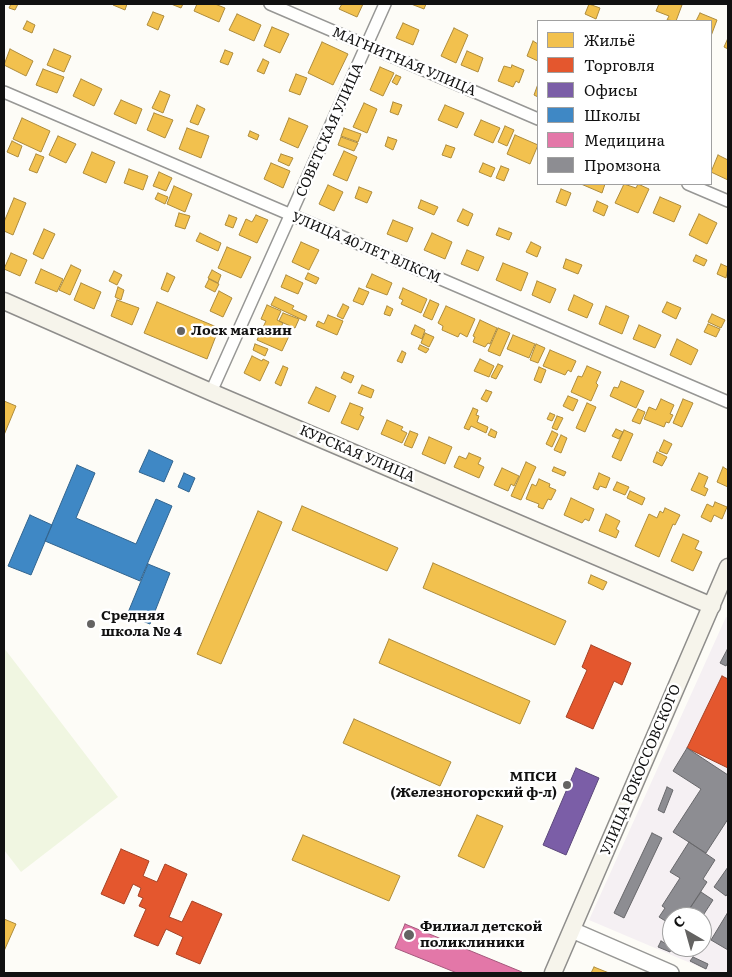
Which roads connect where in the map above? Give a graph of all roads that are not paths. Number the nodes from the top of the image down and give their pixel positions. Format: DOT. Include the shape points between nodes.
graph roads {
  1 [pos="270,4"];
  2 [pos="385,4"];
  3 [pos="367,46"];
  4 [pos="4,92"];
  5 [pos="537,120"];
  6 [pos="690,185"];
  7 [pos="728,201"];
  8 [pos="291,216"];
  9 [pos="4,301"];
  10 [pos="211,392"];
  11 [pos="728,402"];
  12 [pos="728,568"];
  13 [pos="712,606"];
  14 [pos="572,930"];
  15 [pos="553,973"];
  16 [pos="671,973"];
  1 -- 3 [label="street, МАГНИТНАЯ УЛИЦА"];
  2 -- 3 [label="street, СОВЕТСКАЯ УЛИЦА"];
  3 -- 5 [label="street, МАГНИТНАЯ УЛИЦА"];
  3 -- 8 [label="street, СОВЕТСКАЯ УЛИЦА"];
  4 -- 8 [label="street, УЛИЦА 40 ЛЕТ ВЛКСМ"];
  6 -- 7 [label="street"];
  8 -- 10 [label="street, СОВЕТСКАЯ УЛИЦА"];
  8 -- 11 [label="street, УЛИЦА 40 ЛЕТ ВЛКСМ"];
  9 -- 10 [label="main road, КУРСКАЯ УЛИЦА"];
  10 -- 13 [label="main road, КУРСКАЯ УЛИЦА"];
  12 -- 13 [label="main road, УЛИЦА РОКОССОВСКОГО"];
  13 -- 14 [label="main road, УЛИЦА РОКОССОВСКОГО"];
  14 -- 15 [label="main road, УЛИЦА РОКОССОВСКОГО"];
  14 -- 16 [label="street"];
}
